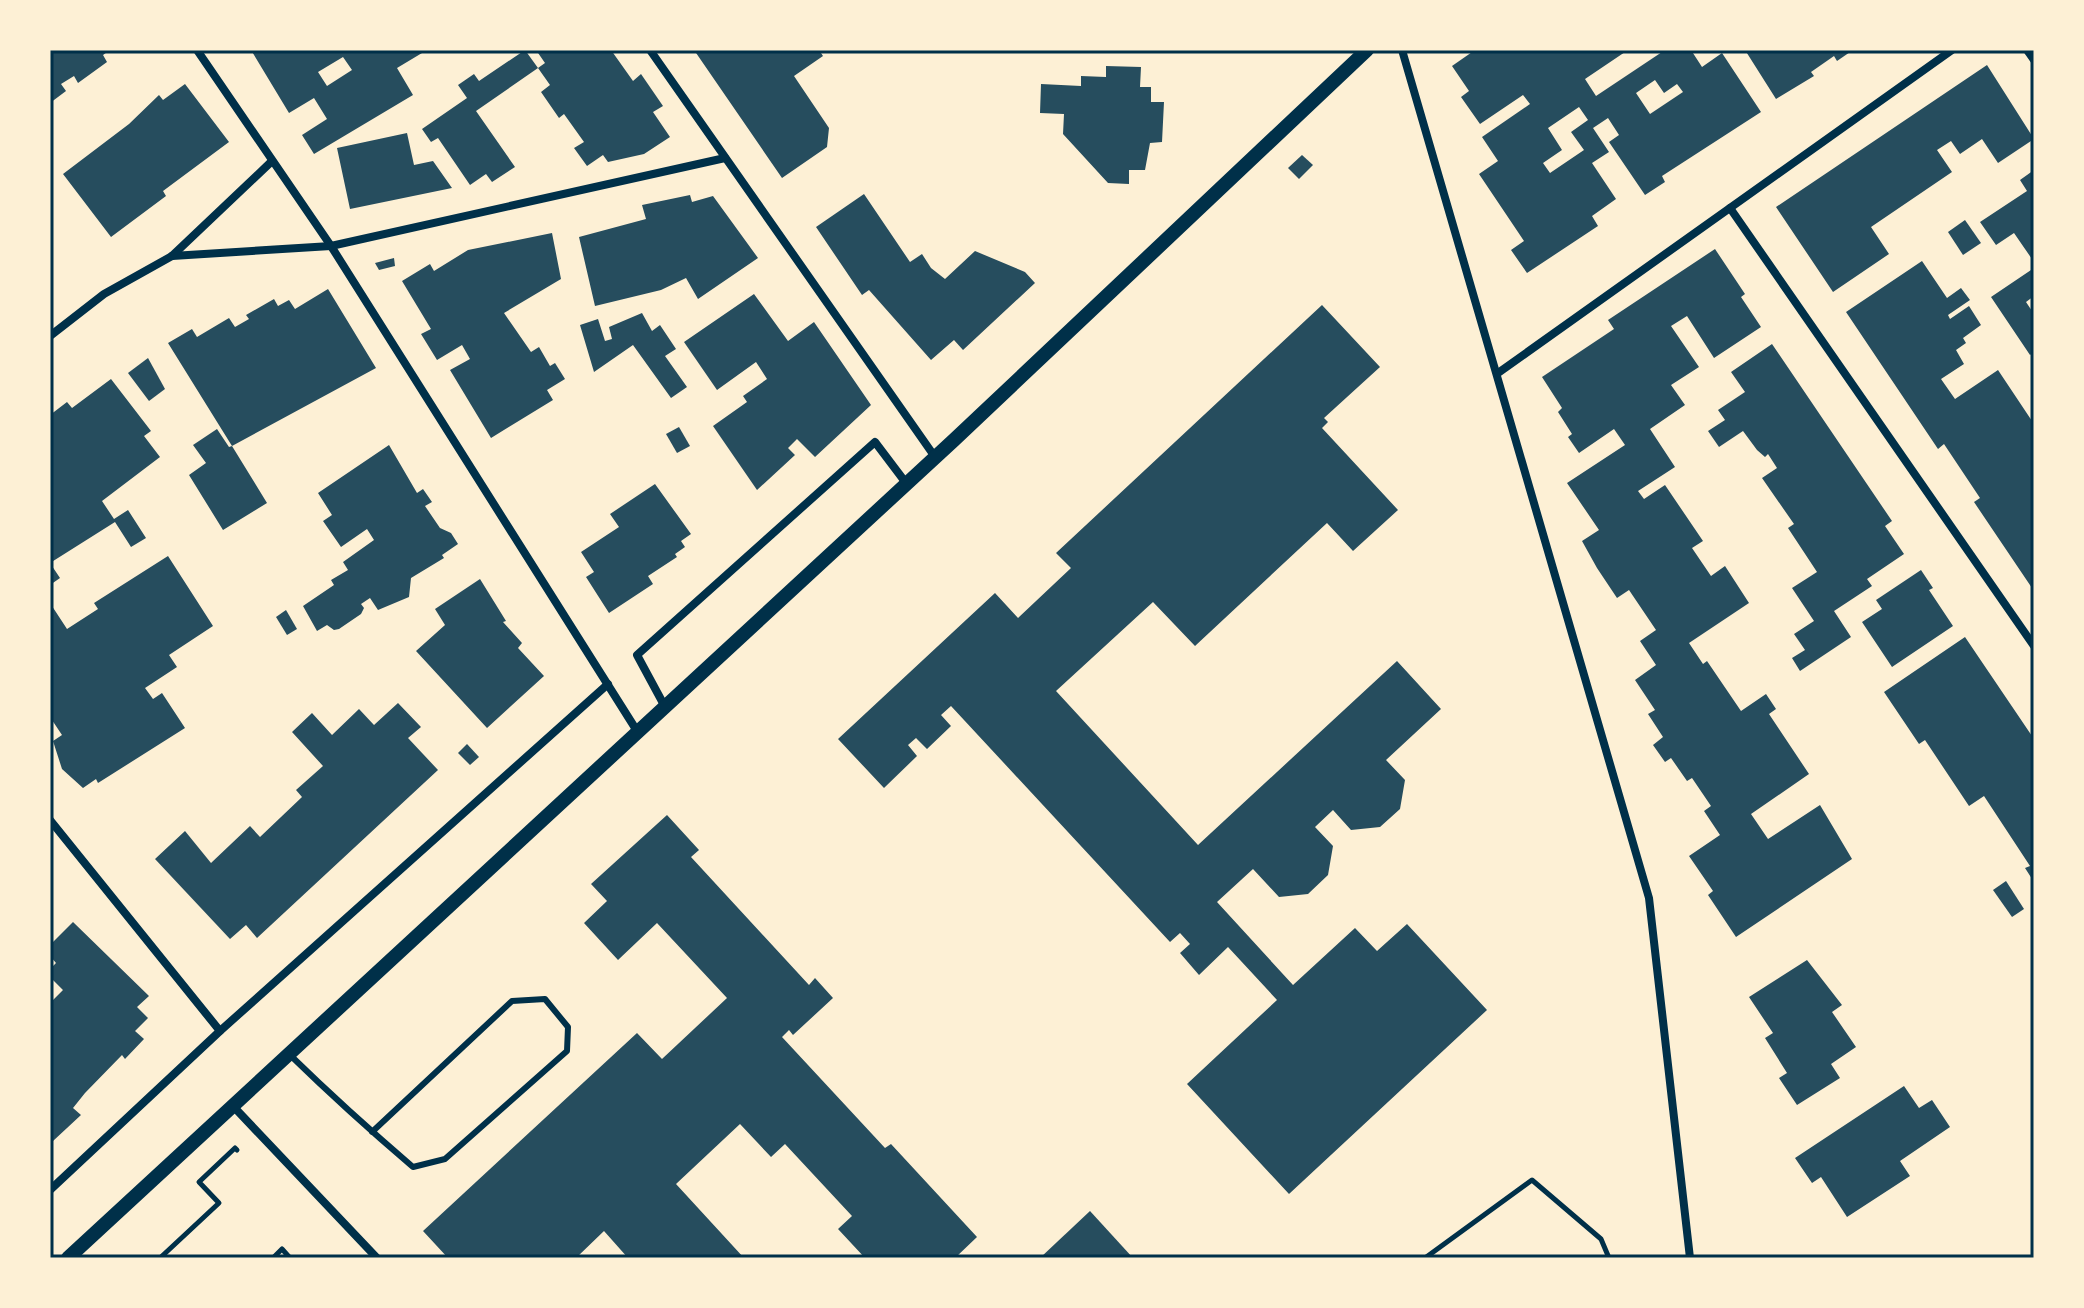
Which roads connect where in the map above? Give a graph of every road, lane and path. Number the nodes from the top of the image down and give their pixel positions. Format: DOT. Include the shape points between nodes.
graph roads {
  1 [pos="197,50"];
  2 [pos="650,50"];
  3 [pos="1367,50"];
  4 [pos="1402,50"];
  5 [pos="1952,50"];
  6 [pos="2027,50"];
  7 [pos="2034,60"];
  8 [pos="725,158"];
  9 [pos="271,162"];
  10 [pos="1730,208"];
  11 [pos="331,246"];
  12 [pos="172,256"];
  13 [pos="50,336"];
  14 [pos="1498,373"];
  15 [pos="935,457"];
  16 [pos="906,483"];
  17 [pos="2034,646"];
  18 [pos="608,684"];
  19 [pos="664,705"];
  20 [pos="637,731"];
  21 [pos="50,820"];
  22 [pos="220,1031"];
  23 [pos="287,1053"];
  24 [pos="231,1104"];
  25 [pos="372,1132"];
  26 [pos="246,1159"];
  27 [pos="50,1190"];
  28 [pos="68,1258"];
  29 [pos="160,1258"];
  30 [pos="273,1258"];
  31 [pos="290,1258"];
  32 [pos="377,1258"];
  33 [pos="1425,1258"];
  34 [pos="1609,1258"];
  35 [pos="1690,1258"];
  1 -- 9 [label="street"];
  2 -- 8 [label="street"];
  3 -- 15 [label="street"];
  4 -- 14 [label="street"];
  5 -- 10 [label="street"];
  6 -- 7 [label="street"];
  8 -- 11 [label="street"];
  8 -- 15 [label="street"];
  9 -- 11 [label="street"];
  9 -- 12 [label="street"];
  10 -- 14 [label="street"];
  10 -- 17 [label="street"];
  11 -- 12 [label="street"];
  11 -- 18 [label="street"];
  12 -- 13 [label="street" via="104,294"];
  14 -- 35 [label="street" via="1649,898"];
  15 -- 16 [label="street"];
  16 -- 19 [label="street"];
  16 -- 19 [label="street" via="875,442 637,655"];
  18 -- 20 [label="street"];
  18 -- 22 [label="street"];
  19 -- 20 [label="street"];
  20 -- 23 [label="street"];
  21 -- 22 [label="street"];
  22 -- 27 [label="street"];
  23 -- 24 [label="street"];
  23 -- 25 [label="lane"];
  24 -- 28 [label="street"];
  24 -- 32 [label="street"];
  25 -- 25 [label="lane" via="413,1167 445,1159 567,1051 568,1027 545,999 512,1001"];
  26 -- 29 [label="path" via="235,1148 199,1182 219,1203"];
  30 -- 31 [label="path" via="282,1249"];
  33 -- 34 [label="path" via="1532,1180 1601,1239"];
}
